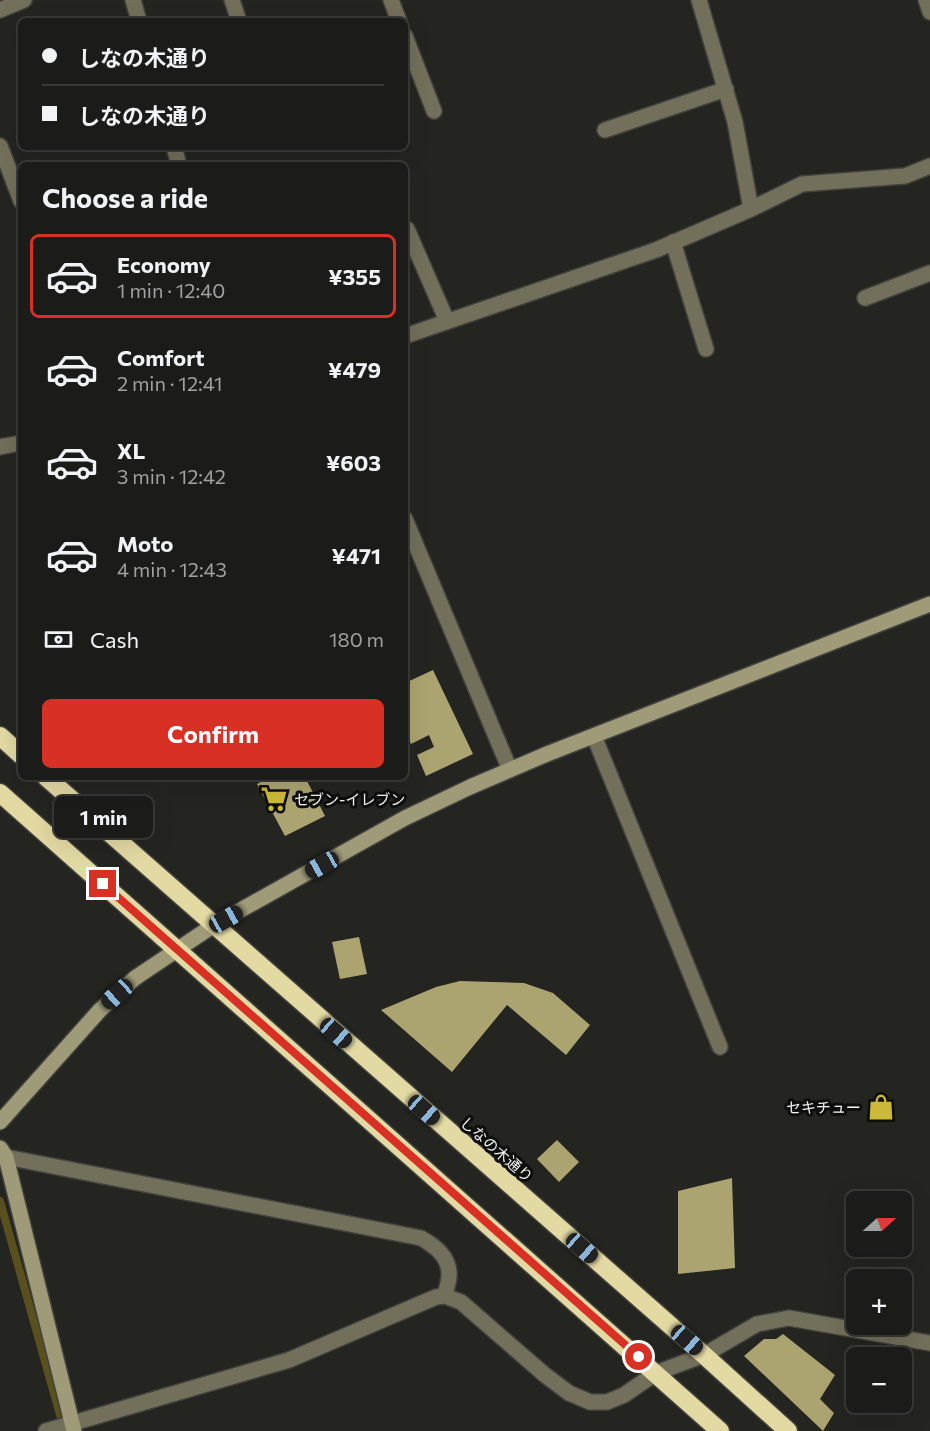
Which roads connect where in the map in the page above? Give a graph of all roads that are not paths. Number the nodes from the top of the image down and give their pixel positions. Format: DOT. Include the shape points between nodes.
graph roads {
  1 [pos="24,0"];
  2 [pos="133,0"];
  3 [pos="232,0"];
  4 [pos="391,0"];
  5 [pos="699,0"];
  6 [pos="926,0"];
  7 [pos="0,10"];
  8 [pos="930,12"];
  9 [pos="138,18"];
  10 [pos="238,18"];
  11 [pos="398,18"];
  12 [pos="408,44"];
  13 [pos="726,89"];
  14 [pos="434,111"];
  15 [pos="605,130"];
  16 [pos="0,146"];
  17 [pos="930,166"];
  18 [pos="4,169"];
  19 [pos="18,195"];
  20 [pos="751,209"];
  21 [pos="408,231"];
  22 [pos="673,242"];
  23 [pos="930,273"];
  24 [pos="865,298"];
  25 [pos="447,321"];
  26 [pos="408,335"];
  27 [pos="706,349"];
  28 [pos="18,443"];
  29 [pos="0,447"];
  30 [pos="408,526"];
  31 [pos="930,604"];
  32 [pos="0,736"];
  33 [pos="594,736"];
  34 [pos="18,752"];
  35 [pos="510,770"];
  36 [pos="49,780"];
  37 [pos="0,793"];
  38 [pos="214,926"];
  39 [pos="177,950"];
  40 [pos="720,1047"];
  41 [pos="0,1122"];
  42 [pos="3,1152"];
  43 [pos="445,1296"];
  44 [pos="930,1343"];
  45 [pos="704,1355"];
  46 [pos="656,1373"];
  47 [pos="73,1427"];
  48 [pos="46,1431"];
  49 [pos="720,1431"];
  50 [pos="788,1431"];
  1 -- 7 [label="street"];
  2 -- 9 [label="street"];
  3 -- 10 [label="street"];
  4 -- 11 [label="street"];
  5 -- 13 [label="street"];
  6 -- 8 [label="street"];
  12 -- 14 [label="street"];
  13 -- 15 [label="street"];
  13 -- 20 [label="street"];
  16 -- 18 [label="street"];
  17 -- 20 [label="street" via="905,176 802,184"];
  18 -- 19 [label="street"];
  20 -- 22 [label="street"];
  21 -- 25 [label="street"];
  22 -- 25 [label="street"];
  22 -- 27 [label="street"];
  23 -- 24 [label="street"];
  25 -- 26 [label="street"];
  28 -- 29 [label="street"];
  30 -- 35 [label="street"];
  31 -- 33 [label="street"];
  32 -- 34 [label="highway"];
  33 -- 35 [label="street"];
  33 -- 40 [label="street"];
  35 -- 38 [label="street" via="405,818"];
  36 -- 38 [label="highway, しなの木通り"];
  37 -- 39 [label="highway"];
  38 -- 39 [label="street"];
  38 -- 45 [label="highway, しなの木通り"];
  39 -- 41 [label="street" via="135,978 100,1010"];
  39 -- 46 [label="highway"];
  42 -- 43 [label="street" via="421,1238 445,1258 450,1275"];
  42 -- 47 [label="street"];
  43 -- 46 [label="street" via="461,1302 569,1394 590,1402 607,1402 624,1395"];
  43 -- 47 [label="street" via="289,1360"];
  44 -- 45 [label="street" via="789,1318 757,1324"];
  45 -- 46 [label="street"];
  45 -- 50 [label="highway, しなの木通り"];
  46 -- 49 [label="highway"];
  47 -- 48 [label="street"];
}
